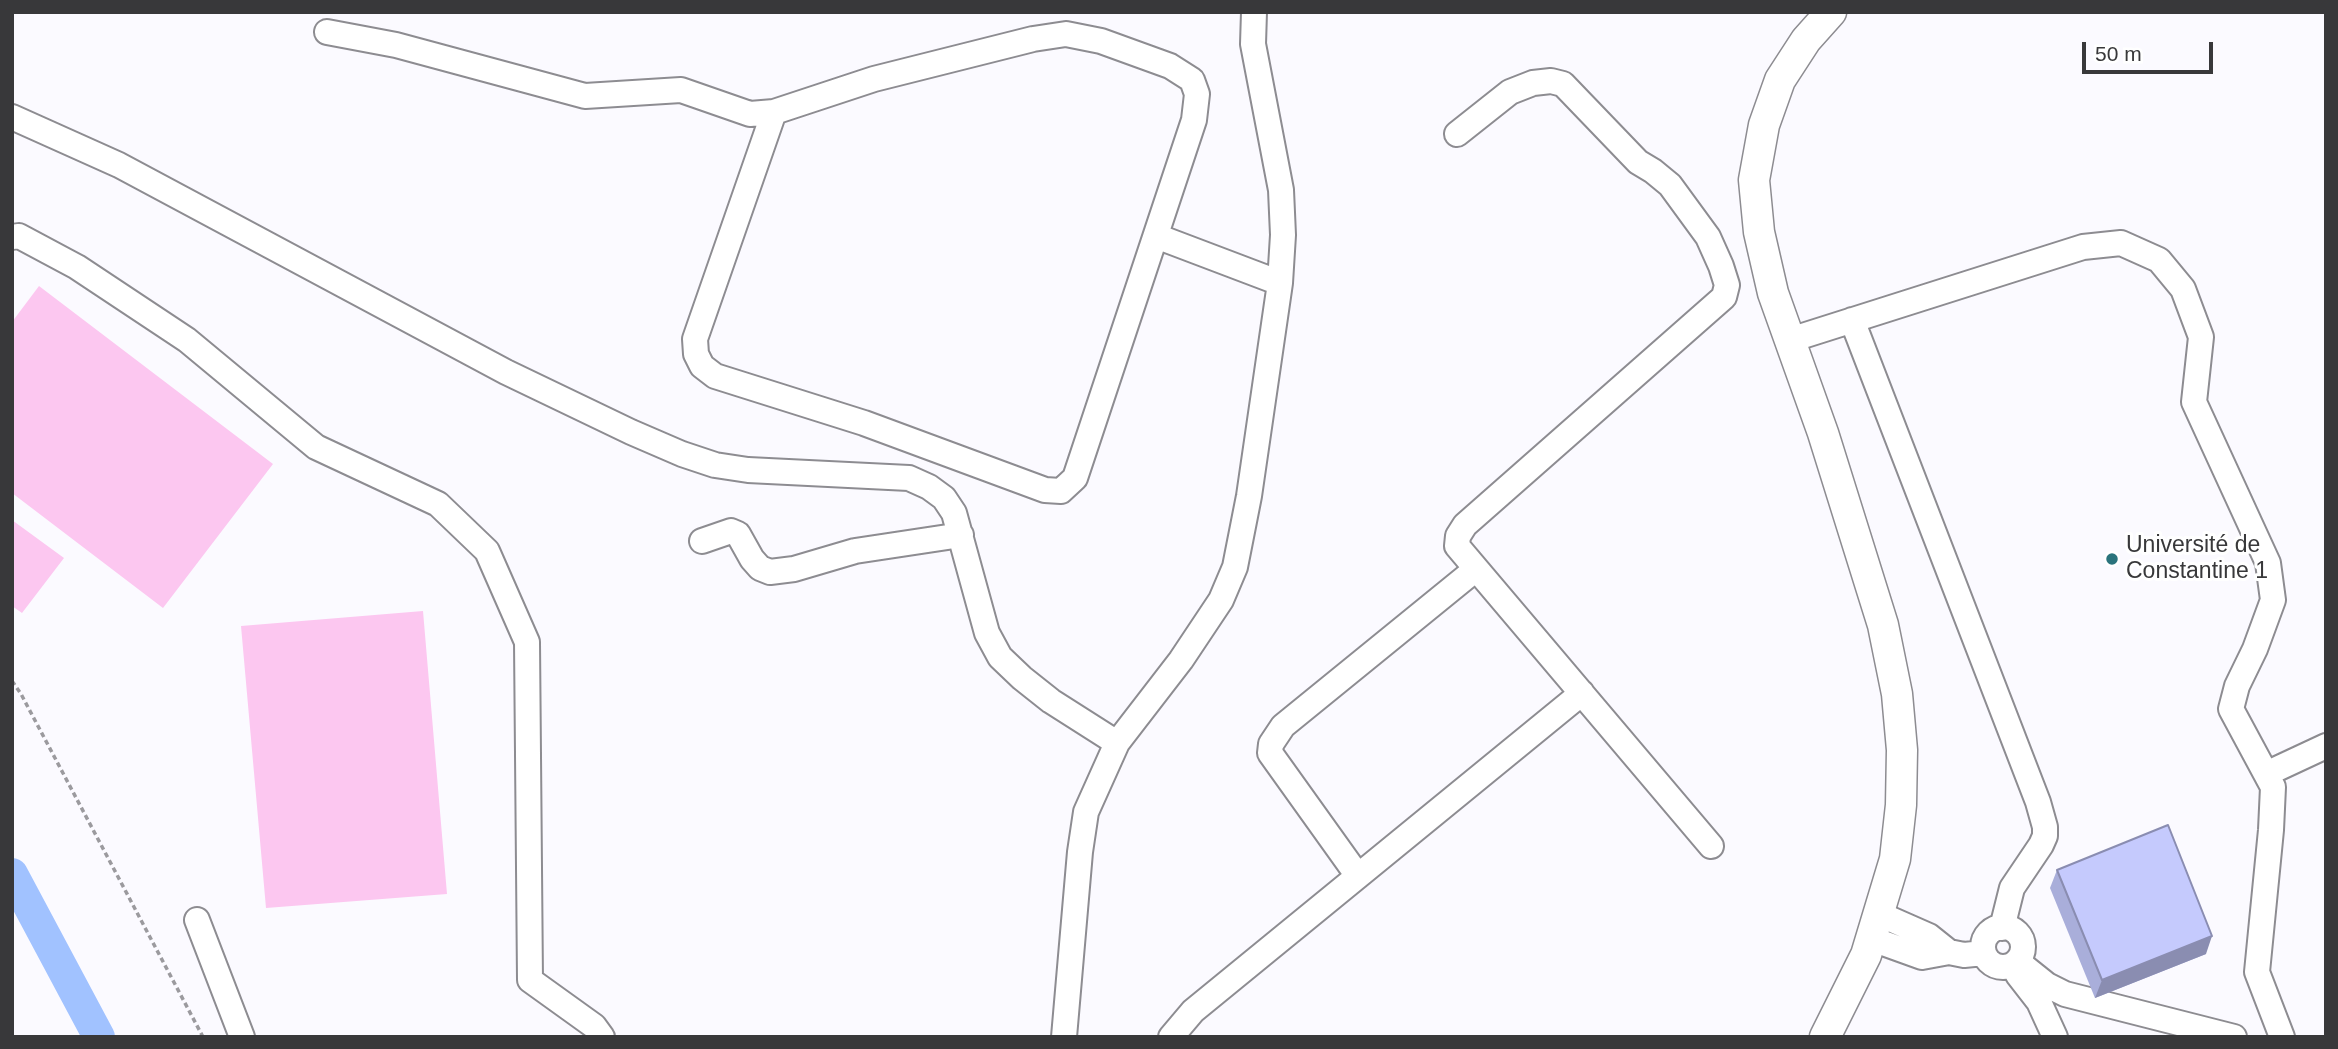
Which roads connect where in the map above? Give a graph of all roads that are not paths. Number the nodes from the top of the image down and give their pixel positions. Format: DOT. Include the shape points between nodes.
graph roads {
  1 [pos="1254,12"];
  2 [pos="1831,12"];
  3 [pos="327,32"];
  4 [pos="774,112"];
  5 [pos="12,117"];
  6 [pos="1457,134"];
  7 [pos="12,236"];
  8 [pos="1156,236"];
  9 [pos="1280,283"];
  10 [pos="1852,320"];
  11 [pos="1790,340"];
  12 [pos="961,535"];
  13 [pos="702,541"];
  14 [pos="1476,569"];
  15 [pos="1582,693"];
  16 [pos="1117,743"];
  17 [pos="2326,746"];
  18 [pos="2266,774"];
  19 [pos="1711,846"];
  20 [pos="1358,876"];
  21 [pos="197,920"];
  22 [pos="1875,927"];
  23 [pos="2002,928"];
  24 [pos="1984,953"];
  25 [pos="2015,963"];
  26 [pos="242,1037"];
  27 [pos="602,1037"];
  28 [pos="1064,1037"];
  29 [pos="1171,1037"];
  30 [pos="1825,1037"];
  31 [pos="2055,1037"];
  32 [pos="2235,1037"];
  33 [pos="2282,1037"];
  1 -- 9 [label="street" via="1253,44 1281,190"];
  2 -- 11 [label="main road" via="1780,80 1764,125 1754,180 1759,232"];
  3 -- 4 [label="street" via="396,45 584,96 681,90 750,114"];
  4 -- 8 [label="street" via="874,79 1032,39 1066,34 1101,41 1170,66 1192,80 1197,94 1194,120"];
  4 -- 8 [label="street" via="695,339 702,366 715,376 1045,490 1061,491 1075,478"];
  5 -- 12 [label="street" via="120,165 506,372 631,432 715,465 795,474 909,478 944,498"];
  6 -- 14 [label="street" via="1510,92 1533,83 1563,84 1638,162 1670,185 1708,237 1727,285 1724,297 1465,525 1457,546"];
  7 -- 27 [label="street" via="77,267 187,340 316,447 438,504 488,551 527,642 530,980 594,1026"];
  8 -- 9 [label="street"];
  9 -- 16 [label="street" via="1250,496 1235,567 1221,600 1181,660"];
  10 -- 11 [label="street"];
  10 -- 18 [label="street" via="2083,247 2122,243 2159,260 2183,289 2201,337 2194,402 2268,563 2273,600 2231,709"];
  10 -- 23 [label="street" via="2045,827 2041,845 2012,888"];
  11 -- 22 [label="main road" via="1883,625 1897,694 1901,805 1895,859"];
  12 -- 13 [label="street" via="855,551 770,572 752,559 738,534 731,531"];
  12 -- 16 [label="street" via="988,633 1000,657 1051,701"];
  14 -- 15 [label="street"];
  14 -- 20 [label="street" via="1283,726 1271,744 1270,753"];
  15 -- 19 [label="street"];
  15 -- 20 [label="street"];
  16 -- 28 [label="street" via="1086,812"];
  17 -- 18 [label="street"];
  18 -- 33 [label="street" via="2273,787 2271,830 2256,972"];
  20 -- 29 [label="street" via="1192,1012"];
  21 -- 26 [label="street"];
  22 -- 24 [label="street" via="1922,957"];
  22 -- 30 [label="main road"];
  23 -- 24 [label="street" via="1986,939"];
  23 -- 25 [label="street" via="2020,936 2023,949"];
  24 -- 25 [label="street" via="1992,964 2005,967"];
  25 -- 31 [label="street"];
  25 -- 32 [label="street" via="2065,994"];
}
